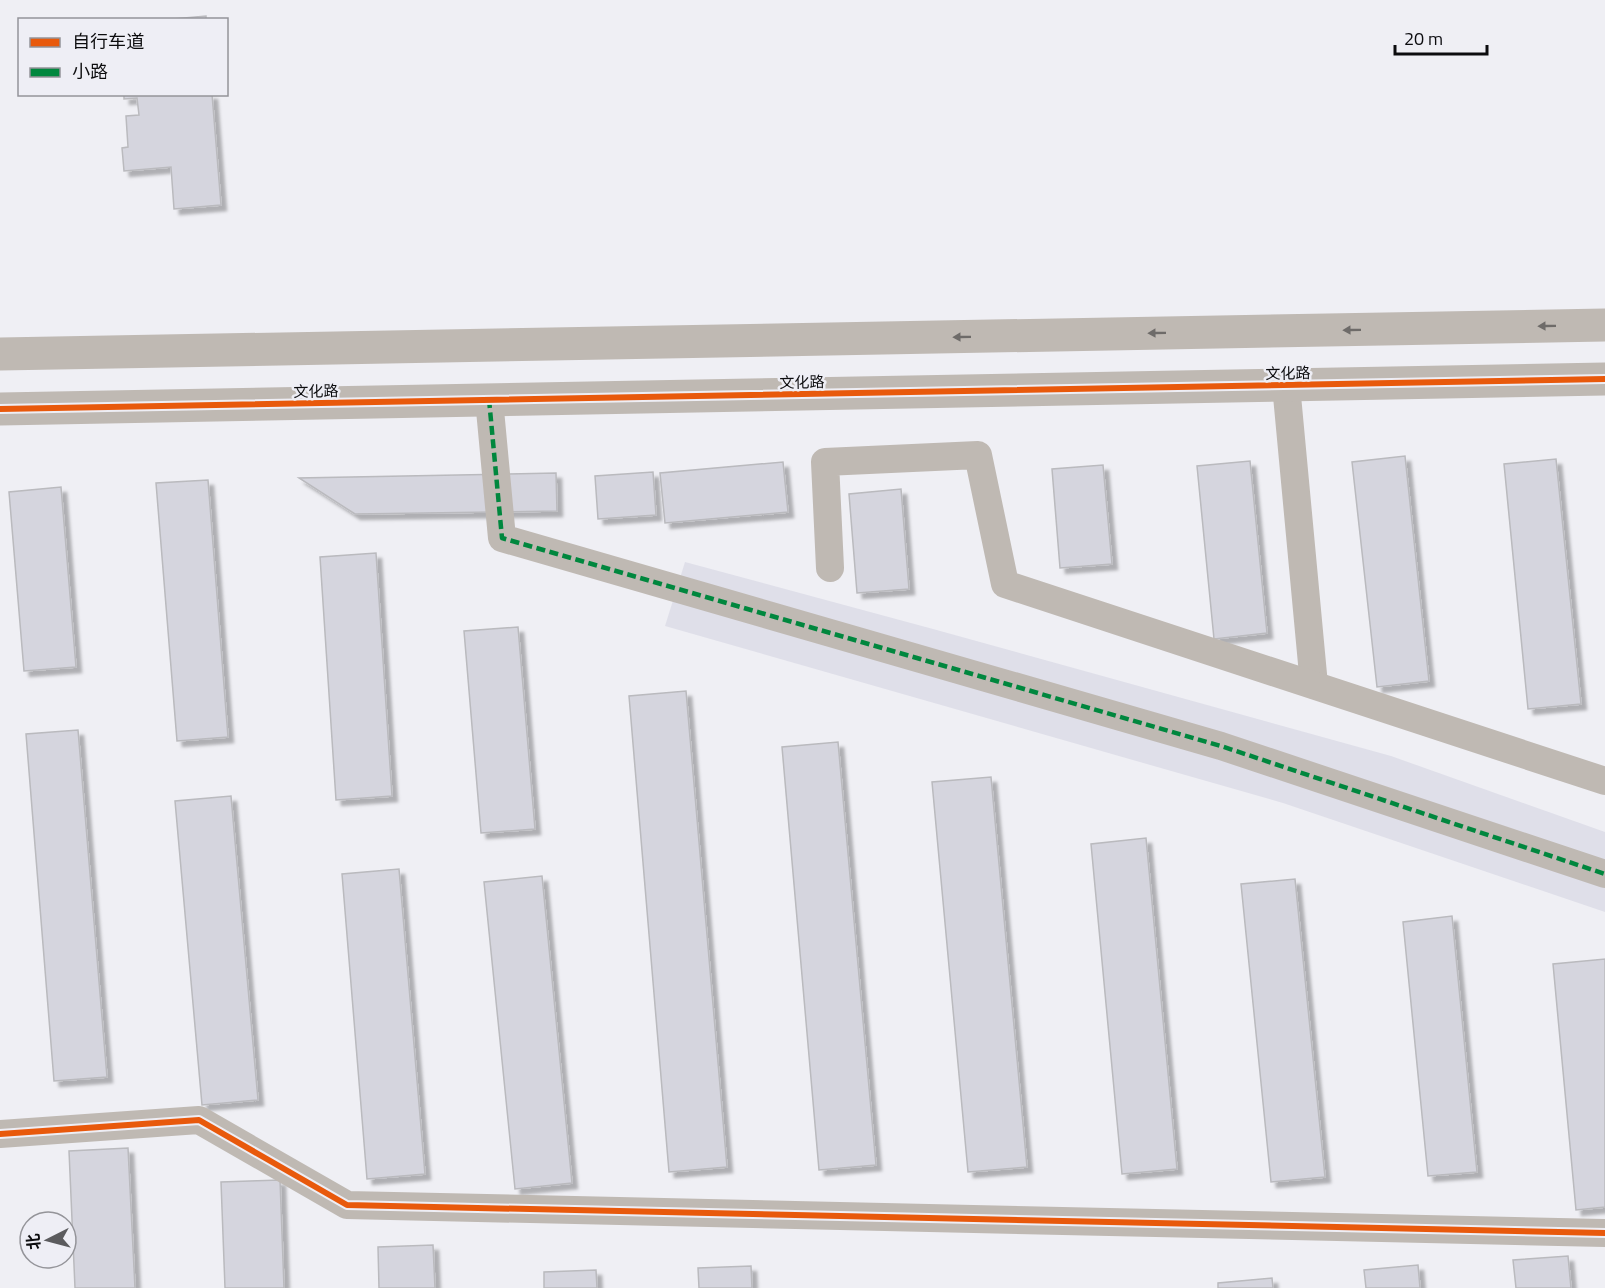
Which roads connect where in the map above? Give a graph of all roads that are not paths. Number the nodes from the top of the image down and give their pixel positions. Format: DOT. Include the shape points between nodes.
graph roads {
  1 [pos="1605,325"];
  2 [pos="0,354"];
  3 [pos="1605,379"];
  4 [pos="1286,385"];
  5 [pos="489,399"];
  6 [pos="0,409"];
  7 [pos="830,568"];
  8 [pos="1314,685"];
  9 [pos="1605,781"];
  10 [pos="1605,874"];
  11 [pos="0,1134"];
  12 [pos="1605,1233"];
  1 -- 2 [label="street, one-way"];
  3 -- 4 [label="street, 文化路"];
  4 -- 5 [label="street, 文化路"];
  4 -- 8 [label="street"];
  5 -- 6 [label="street, 文化路"];
  5 -- 10 [label="street" via="502,538 1221,746"];
  7 -- 8 [label="street" via="825,462 978,455 1005,584"];
  8 -- 9 [label="street"];
  11 -- 12 [label="street" via="199,1119 347,1205"];
}
